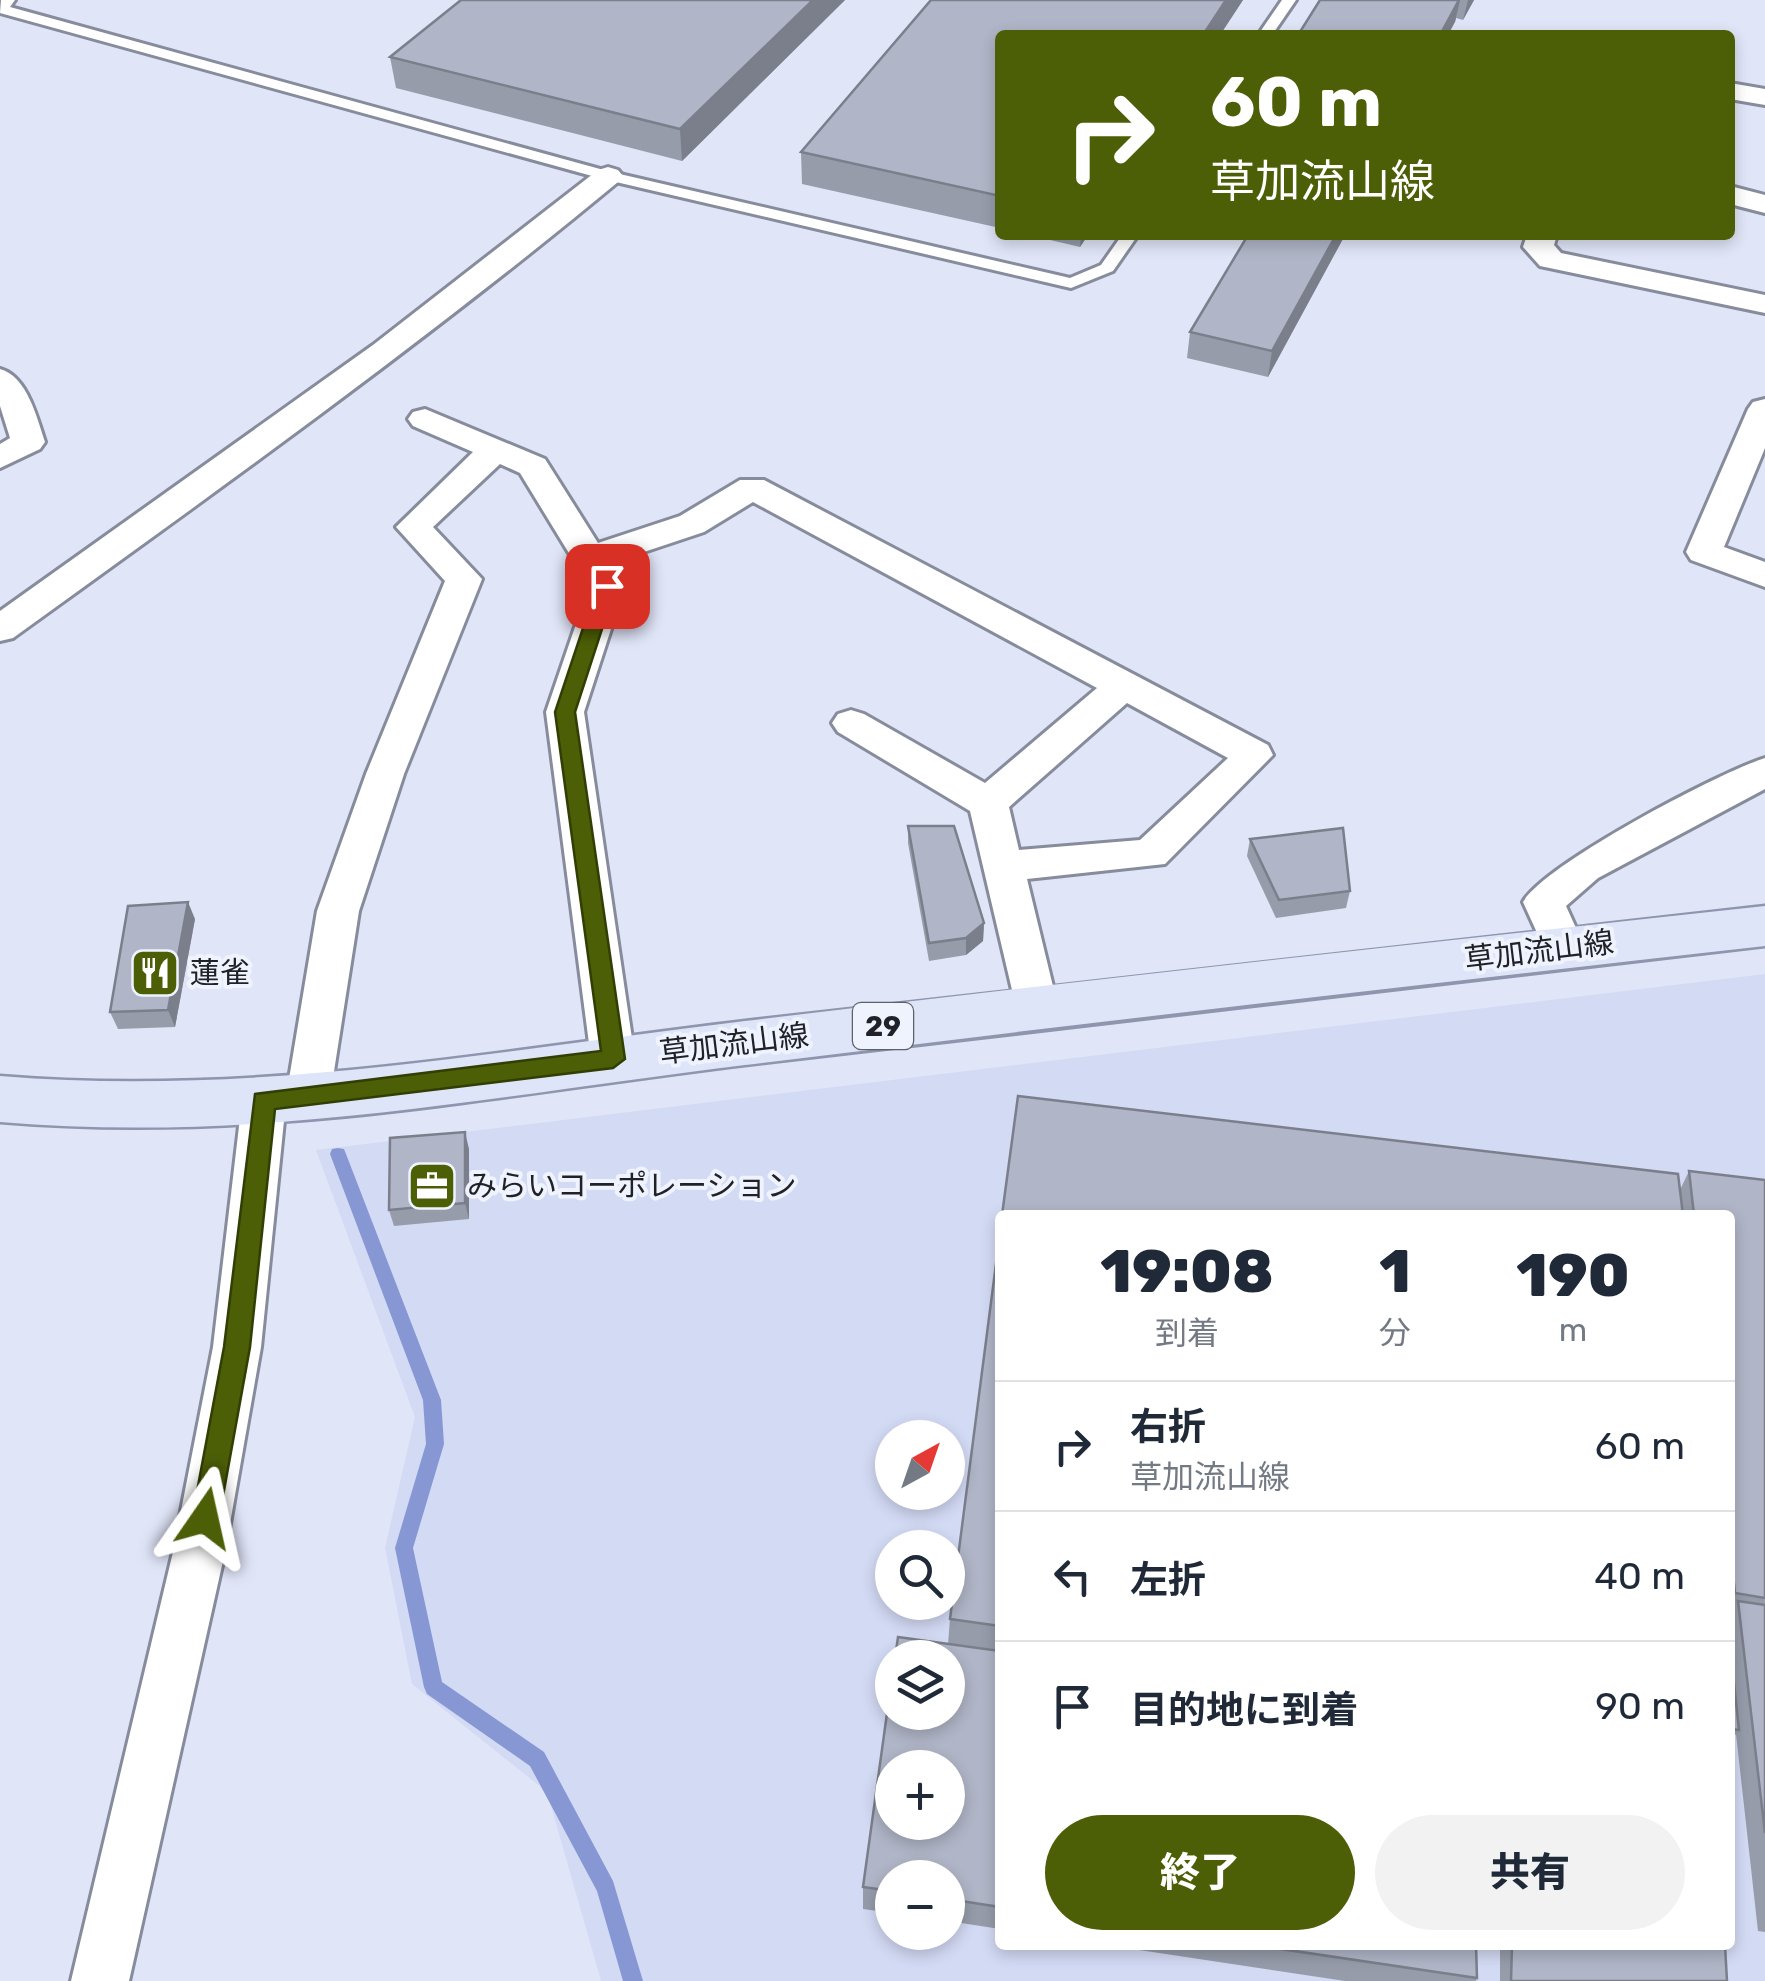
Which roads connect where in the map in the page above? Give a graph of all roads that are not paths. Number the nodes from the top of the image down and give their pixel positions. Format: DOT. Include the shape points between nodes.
graph roads {
  1 [pos="8,0"];
  2 [pos="1289,0"];
  3 [pos="1268,30"];
  4 [pos="1735,92"];
  5 [pos="1765,97"];
  6 [pos="608,176"];
  7 [pos="1735,197"];
  8 [pos="1765,204"];
  9 [pos="1127,240"];
  10 [pos="1540,240"];
  11 [pos="1765,304"];
  12 [pos="0,379"];
  13 [pos="1765,409"];
  14 [pos="425,419"];
  15 [pos="497,449"];
  16 [pos="0,458"];
  17 [pos="590,558"];
  18 [pos="1765,575"];
  19 [pos="0,629"];
  20 [pos="1123,686"];
  21 [pos="850,723"];
  22 [pos="1765,772"];
  23 [pos="988,804"];
  24 [pos="1001,866"];
  25 [pos="1765,926"];
  26 [pos="1564,948"];
  27 [pos="1037,1007"];
  28 [pos="613,1059"];
  29 [pos="286,1099"];
  30 [pos="0,1100"];
  31 [pos="100,1981"];
  1 -- 6 [label="lane" via="2,9"];
  2 -- 3 [label="lane"];
  4 -- 5 [label="street"];
  6 -- 9 [label="lane" via="1071,283 1107,268"];
  6 -- 19 [label="street" via="370,366"];
  7 -- 8 [label="street"];
  10 -- 11 [label="street" via="1552,260"];
  12 -- 16 [label="street" via="28,442"];
  13 -- 18 [label="street" via="1704,552"];
  14 -- 15 [label="street"];
  15 -- 17 [label="street" via="534,466"];
  15 -- 29 [label="street" via="413,527 464,579 384,774"];
  17 -- 20 [label="street" via="692,524 752,488"];
  17 -- 28 [label="street" via="607,586 565,712"];
  20 -- 23 [label="street"];
  20 -- 24 [label="street" via="1254,756 1151,854"];
  21 -- 23 [label="street"];
  22 -- 26 [label="street" via="1584,868 1544,902"];
  23 -- 24 [label="street"];
  24 -- 27 [label="street"];
  25 -- 26 [label="main road, 草加流山線 / 29"];
  26 -- 27 [label="main road, 草加流山線 / 29"];
  27 -- 28 [label="main road, 草加流山線 / 29"];
  28 -- 29 [label="main road, 草加流山線 / 29"];
  29 -- 30 [label="main road, 草加流山線 / 29" via="142,1107"];
  29 -- 31 [label="street" via="202,1533"];
}
